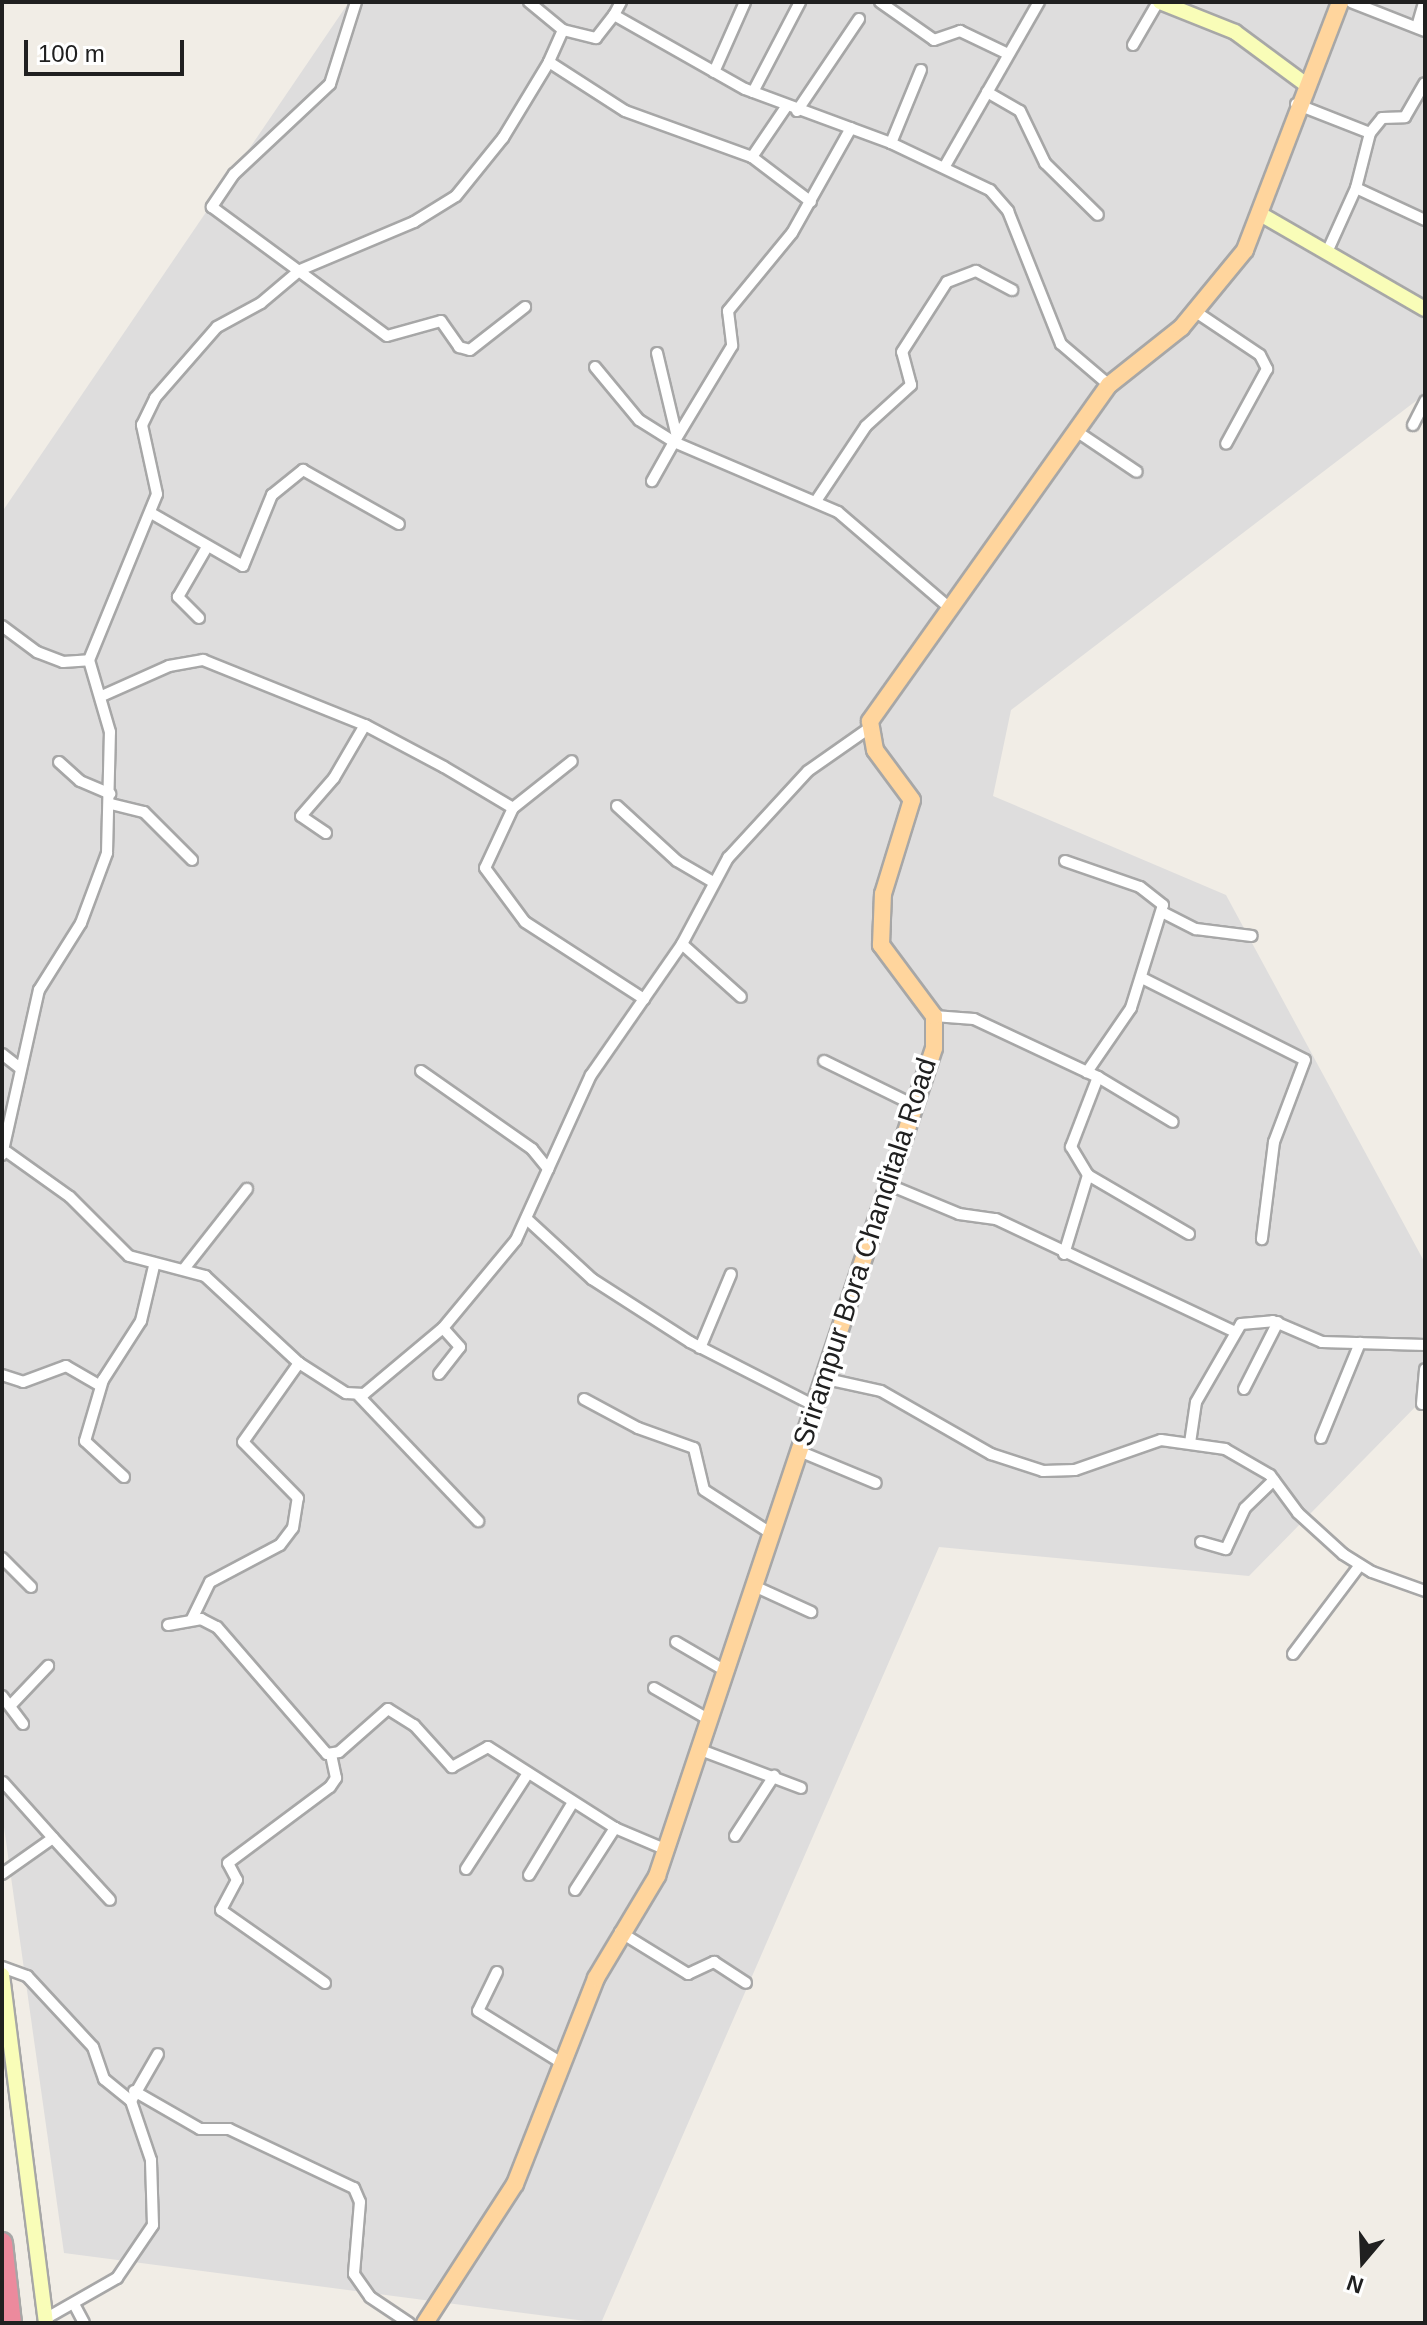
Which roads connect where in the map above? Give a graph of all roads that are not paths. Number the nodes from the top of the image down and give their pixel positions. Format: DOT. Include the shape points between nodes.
graph roads {
  1 [pos="356,2"];
  2 [pos="621,2"];
  3 [pos="745,2"];
  4 [pos="800,2"];
  5 [pos="880,2"];
  6 [pos="1039,2"];
  7 [pos="1159,2"];
  8 [pos="1340,2"];
  9 [pos="1351,2"];
  10 [pos="1424,2"];
  11 [pos="533,3"];
  12 [pos="614,15"];
  13 [pos="859,19"];
  14 [pos="1421,29"];
  15 [pos="563,30"];
  16 [pos="1133,45"];
  17 [pos="1006,53"];
  18 [pos="549,62"];
  19 [pos="921,70"];
  20 [pos="714,72"];
  21 [pos="1304,83"];
  22 [pos="1425,83"];
  23 [pos="753,92"];
  24 [pos="987,92"];
  25 [pos="1296,104"];
  26 [pos="791,109"];
  27 [pos="851,128"];
  28 [pos="1370,133"];
  29 [pos="891,143"];
  30 [pos="752,157"];
  31 [pos="945,166"];
  32 [pos="1356,188"];
  33 [pos="811,202"];
  34 [pos="1098,215"];
  35 [pos="1262,215"];
  36 [pos="1425,220"];
  37 [pos="1328,250"];
  38 [pos="300,270"];
  39 [pos="1012,290"];
  40 [pos="525,307"];
  41 [pos="1425,309"];
  42 [pos="1196,312"];
  43 [pos="657,353"];
  44 [pos="595,367"];
  45 [pos="1109,385"];
  46 [pos="1425,401"];
  47 [pos="1413,425"];
  48 [pos="1076,431"];
  49 [pos="675,440"];
  50 [pos="1226,444"];
  51 [pos="1137,472"];
  52 [pos="652,481"];
  53 [pos="816,501"];
  54 [pos="151,513"];
  55 [pos="399,524"];
  56 [pos="207,547"];
  57 [pos="953,611"];
  58 [pos="199,618"];
  59 [pos="2,626"];
  60 [pos="89,660"];
  61 [pos="104,695"];
  62 [pos="365,725"];
  63 [pos="868,729"];
  64 [pos="572,761"];
  65 [pos="59,762"];
  66 [pos="110,799"];
  67 [pos="617,806"];
  68 [pos="513,808"];
  69 [pos="326,833"];
  70 [pos="192,860"];
  71 [pos="1065,861"];
  72 [pos="713,882"];
  73 [pos="1162,912"];
  74 [pos="1252,936"];
  75 [pos="682,944"];
  76 [pos="1142,978"];
  77 [pos="741,997"];
  78 [pos="644,999"];
  79 [pos="934,1016"];
  80 [pos="2,1054"];
  81 [pos="824,1061"];
  82 [pos="21,1069"];
  83 [pos="421,1071"];
  84 [pos="1093,1074"];
  85 [pos="916,1106"];
  86 [pos="1173,1122"];
  87 [pos="4,1154"];
  88 [pos="548,1169"];
  89 [pos="1088,1175"];
  90 [pos="887,1184"];
  91 [pos="247,1189"];
  92 [pos="529,1221"];
  93 [pos="1189,1234"];
  94 [pos="1262,1239"];
  95 [pos="1064,1254"];
  96 [pos="154,1266"];
  97 [pos="184,1269"];
  98 [pos="731,1274"];
  99 [pos="1278,1322"];
  100 [pos="443,1328"];
  101 [pos="1235,1332"];
  102 [pos="1360,1343"];
  103 [pos="1425,1345"];
  104 [pos="700,1348"];
  105 [pos="299,1363"];
  106 [pos="1425,1369"];
  107 [pos="439,1374"];
  108 [pos="2,1375"];
  109 [pos="822,1378"];
  110 [pos="100,1386"];
  111 [pos="1244,1389"];
  112 [pos="359,1396"];
  113 [pos="584,1399"];
  114 [pos="1422,1404"];
  115 [pos="813,1405"];
  116 [pos="1321,1438"];
  117 [pos="1190,1443"];
  118 [pos="799,1451"];
  119 [pos="124,1477"];
  120 [pos="1274,1480"];
  121 [pos="876,1483"];
  122 [pos="478,1521"];
  123 [pos="772,1534"];
  124 [pos="1201,1542"];
  125 [pos="2,1558"];
  126 [pos="1360,1565"];
  127 [pos="754,1586"];
  128 [pos="31,1587"];
  129 [pos="1425,1591"];
  130 [pos="811,1612"];
  131 [pos="192,1619"];
  132 [pos="168,1625"];
  133 [pos="676,1642"];
  134 [pos="1293,1654"];
  135 [pos="48,1666"];
  136 [pos="724,1670"];
  137 [pos="654,1688"];
  138 [pos="2,1696"];
  139 [pos="11,1705"];
  140 [pos="708,1719"];
  141 [pos="23,1724"];
  142 [pos="698,1749"];
  143 [pos="331,1755"];
  144 [pos="528,1773"];
  145 [pos="774,1776"];
  146 [pos="3,1782"];
  147 [pos="801,1788"];
  148 [pos="573,1802"];
  149 [pos="615,1828"];
  150 [pos="735,1836"];
  151 [pos="53,1838"];
  152 [pos="667,1850"];
  153 [pos="466,1869"];
  154 [pos="2,1874"];
  155 [pos="529,1875"];
  156 [pos="575,1890"];
  157 [pos="110,1900"];
  158 [pos="620,1932"];
  159 [pos="2,1967"];
  160 [pos="497,1972"];
  161 [pos="2,1975"];
  162 [pos="325,1983"];
  163 [pos="746,1983"];
  164 [pos="158,2054"];
  165 [pos="562,2063"];
  166 [pos="132,2096"];
  167 [pos="2,2243"];
  168 [pos="74,2304"];
  169 [pos="46,2321"];
  170 [pos="11,2323"];
  171 [pos="84,2323"];
  172 [pos="409,2323"];
  173 [pos="425,2323"];
  1 -- 38 [label="street" via="330,84 234,174 212,206"];
  2 -- 12 [label="street"];
  3 -- 20 [label="street"];
  4 -- 23 [label="street"];
  5 -- 17 [label="street" via="934,40 960,31"];
  6 -- 17 [label="street"];
  7 -- 16 [label="street"];
  7 -- 21 [label="street" via="1235,32"];
  8 -- 21 [label="main road"];
  9 -- 14 [label="street"];
  10 -- 14 [label="street"];
  11 -- 15 [label="street"];
  12 -- 15 [label="street" via="596,38"];
  12 -- 20 [label="street"];
  13 -- 26 [label="street"];
  15 -- 18 [label="street"];
  17 -- 24 [label="street"];
  18 -- 30 [label="street" via="625,111"];
  18 -- 38 [label="street" via="503,138 456,196 414,222"];
  19 -- 29 [label="street"];
  20 -- 23 [label="street"];
  21 -- 25 [label="main road"];
  22 -- 28 [label="street" via="1405,117 1382,118"];
  23 -- 26 [label="street"];
  24 -- 31 [label="street"];
  24 -- 34 [label="street" via="1020,111 1045,163"];
  25 -- 28 [label="street"];
  25 -- 35 [label="main road"];
  26 -- 27 [label="street"];
  26 -- 30 [label="street"];
  27 -- 29 [label="street"];
  27 -- 33 [label="street"];
  28 -- 32 [label="street"];
  29 -- 31 [label="street"];
  30 -- 33 [label="street"];
  31 -- 45 [label="street" via="999,199 1061,344"];
  32 -- 36 [label="street"];
  32 -- 37 [label="street"];
  33 -- 49 [label="street" via="728,311 732,346"];
  35 -- 37 [label="street"];
  35 -- 42 [label="main road" via="1245,250"];
  37 -- 41 [label="street"];
  38 -- 40 [label="street" via="382,334 441,321 466,351"];
  38 -- 54 [label="street" via="261,303 217,327 150,406 142,425 158,480"];
  39 -- 53 [label="street" via="976,271 947,282 902,352 911,385 866,426"];
  42 -- 45 [label="main road"];
  42 -- 50 [label="street" via="1260,355 1267,369"];
  43 -- 49 [label="street"];
  44 -- 49 [label="street" via="639,420"];
  45 -- 48 [label="main road"];
  46 -- 47 [label="street"];
  48 -- 51 [label="street"];
  48 -- 57 [label="main road"];
  49 -- 52 [label="street"];
  49 -- 53 [label="street"];
  53 -- 57 [label="street" via="846,518"];
  54 -- 56 [label="street"];
  54 -- 60 [label="street"];
  55 -- 56 [label="street" via="312,472 299,470 272,495 247,564 238,566"];
  56 -- 58 [label="street" via="178,597"];
  57 -- 63 [label="main road" via="882,699"];
  59 -- 60 [label="street" via="37,652 63,662"];
  60 -- 61 [label="street"];
  61 -- 62 [label="street" via="169,666 203,660"];
  61 -- 66 [label="street"];
  62 -- 68 [label="street"];
  62 -- 69 [label="street" via="334,778 301,816"];
  63 -- 72 [label="street" via="808,771"];
  63 -- 79 [label="main road" via="875,750 912,800 883,894 881,945"];
  64 -- 68 [label="street"];
  65 -- 66 [label="street"];
  66 -- 70 [label="street" via="144,812"];
  66 -- 82 [label="street" via="99,880 81,923 43,982"];
  67 -- 72 [label="street" via="677,861"];
  68 -- 78 [label="street" via="487,872 535,932"];
  71 -- 73 [label="street" via="1151,892"];
  72 -- 75 [label="street"];
  73 -- 74 [label="street" via="1196,929"];
  73 -- 76 [label="street"];
  75 -- 77 [label="street"];
  75 -- 78 [label="street"];
  76 -- 84 [label="street"];
  76 -- 94 [label="street" via="1305,1060 1274,1142"];
  78 -- 88 [label="street" via="591,1075"];
  79 -- 84 [label="street" via="974,1019"];
  79 -- 85 [label="main road, Srirampur Bora Chanditala Road" via="934,1048"];
  80 -- 82 [label="street"];
  81 -- 85 [label="street"];
  82 -- 87 [label="street"];
  83 -- 88 [label="street" via="532,1149"];
  84 -- 86 [label="street"];
  84 -- 89 [label="street" via="1070,1151"];
  85 -- 90 [label="main road, Srirampur Bora Chanditala Road"];
  87 -- 96 [label="street" via="70,1197 129,1256"];
  88 -- 92 [label="street"];
  89 -- 93 [label="street"];
  89 -- 95 [label="street"];
  90 -- 95 [label="street" via="959,1214 996,1219"];
  90 -- 109 [label="main road, Srirampur Bora Chanditala Road"];
  91 -- 97 [label="street"];
  92 -- 100 [label="street"];
  92 -- 104 [label="street" via="592,1279"];
  95 -- 101 [label="street"];
  96 -- 97 [label="street"];
  96 -- 110 [label="street" via="141,1321"];
  97 -- 105 [label="street" via="235,1297"];
  98 -- 104 [label="street"];
  99 -- 101 [label="street" via="1252,1321"];
  99 -- 102 [label="street" via="1312,1340"];
  99 -- 111 [label="street"];
  100 -- 107 [label="street" via="460,1347"];
  100 -- 112 [label="street"];
  101 -- 117 [label="street" via="1196,1402"];
  102 -- 103 [label="street"];
  102 -- 116 [label="street"];
  104 -- 115 [label="street"];
  105 -- 112 [label="street"];
  105 -- 131 [label="street" via="243,1442 298,1498 300,1513 280,1545 210,1582"];
  106 -- 114 [label="street"];
  108 -- 110 [label="street" via="29,1381 66,1366"];
  109 -- 115 [label="main road, Srirampur Bora Chanditala Road"];
  109 -- 117 [label="street" via="881,1391 991,1454 1043,1471 1075,1470 1161,1440"];
  110 -- 119 [label="street" via="85,1441"];
  112 -- 122 [label="street"];
  113 -- 123 [label="street" via="638,1428 694,1448 704,1490"];
  115 -- 118 [label="main road, Srirampur Bora Chanditala Road"];
  117 -- 120 [label="street" via="1234,1453"];
  118 -- 121 [label="street"];
  118 -- 123 [label="main road, Srirampur Bora Chanditala Road"];
  120 -- 124 [label="street" via="1245,1508 1226,1549"];
  120 -- 126 [label="street" via="1298,1513"];
  123 -- 127 [label="main road, Srirampur Bora Chanditala Road"];
  125 -- 128 [label="street"];
  126 -- 129 [label="street"];
  126 -- 134 [label="street"];
  127 -- 130 [label="street"];
  127 -- 136 [label="main road, Srirampur Bora Chanditala Road"];
  131 -- 132 [label="street"];
  131 -- 143 [label="street" via="217,1627"];
  133 -- 136 [label="street"];
  135 -- 139 [label="street"];
  136 -- 140 [label="main road, Srirampur Bora Chanditala Road"];
  137 -- 140 [label="street"];
  138 -- 139 [label="street"];
  139 -- 141 [label="street"];
  140 -- 142 [label="main road, Srirampur Bora Chanditala Road"];
  142 -- 145 [label="street"];
  142 -- 152 [label="main road, Srirampur Bora Chanditala Road"];
  143 -- 144 [label="street" via="384,1708 414,1725 452,1767 483,1746"];
  143 -- 162 [label="street" via="336,1778 330,1787 228,1863 237,1880 221,1910"];
  144 -- 148 [label="street"];
  144 -- 153 [label="street"];
  145 -- 147 [label="street"];
  145 -- 150 [label="street"];
  146 -- 151 [label="street"];
  148 -- 149 [label="street"];
  148 -- 155 [label="street"];
  149 -- 152 [label="street"];
  149 -- 156 [label="street"];
  151 -- 154 [label="street"];
  151 -- 157 [label="street"];
  152 -- 158 [label="main road, Srirampur Bora Chanditala Road"];
  158 -- 163 [label="street" via="688,1974 714,1962"];
  158 -- 165 [label="main road, Srirampur Bora Chanditala Road"];
  159 -- 166 [label="street" via="27,1976 93,2047 104,2079"];
  160 -- 165 [label="street" via="478,2011"];
  161 -- 169 [label="street"];
  164 -- 166 [label="street"];
  165 -- 173 [label="main road, Srirampur Bora Chanditala Road" via="515,2184"];
  166 -- 168 [label="street" via="151,2160 156,2217 117,2278"];
  166 -- 172 [label="street" via="200,2129 229,2129 354,2188 360,2202 354,2274 370,2297"];
  167 -- 170 [label="highway"];
  168 -- 169 [label="street"];
  168 -- 171 [label="street"];
}
